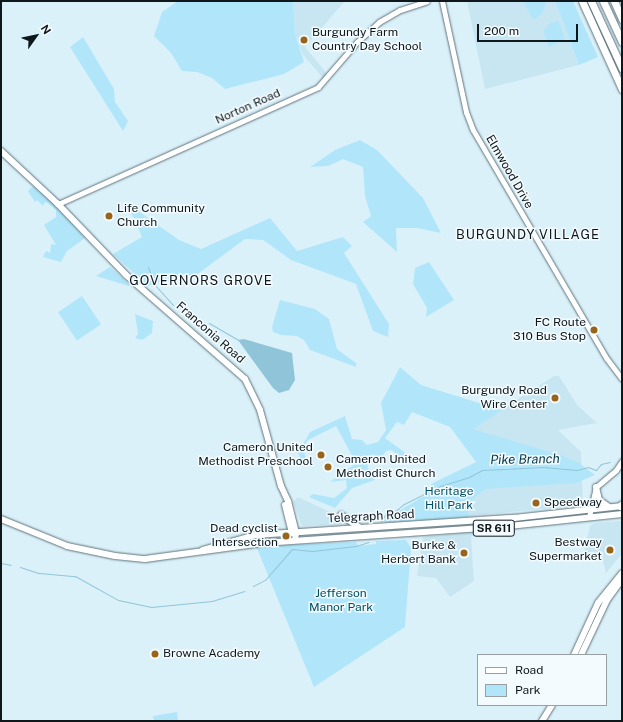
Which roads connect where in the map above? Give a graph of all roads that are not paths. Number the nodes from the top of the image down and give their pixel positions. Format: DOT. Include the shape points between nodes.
graph roads {
  1 [pos="427,1"];
  2 [pos="442,1"];
  3 [pos="582,1"];
  4 [pos="591,1"];
  5 [pos="603,1"];
  6 [pos="614,1"];
  7 [pos="622,19"];
  8 [pos="622,42"];
  9 [pos="622,68"];
  10 [pos="622,90"];
  11 [pos="2,155"];
  12 [pos="58,204"];
  13 [pos="622,379"];
  14 [pos="622,461"];
  15 [pos="596,487"];
  16 [pos="621,505"];
  17 [pos="609,507"];
  18 [pos="591,510"];
  19 [pos="622,514"];
  20 [pos="289,515"];
  21 [pos="589,517"];
  22 [pos="1,519"];
  23 [pos="360,528"];
  24 [pos="340,530"];
  25 [pos="323,531"];
  26 [pos="294,533"];
  27 [pos="279,534"];
  28 [pos="295,540"];
  29 [pos="195,553"];
  30 [pos="621,574"];
  31 [pos="574,654"];
  32 [pos="581,654"];
  33 [pos="551,706"];
  34 [pos="555,706"];
  35 [pos="542,721"];
  36 [pos="547,721"];
  1 -- 12 [label="street, Norton Road" via="400,10 379,22 357,42 318,87"];
  2 -- 13 [label="street, Elmwood Drive" via="466,112 473,130 607,359"];
  3 -- 10 [label="highway"];
  4 -- 9 [label="highway"];
  5 -- 8 [label="highway"];
  6 -- 7 [label="highway"];
  11 -- 12 [label="main road, Franconia Road"];
  12 -- 20 [label="main road, Franconia Road" via="126,275 244,378 259,406"];
  14 -- 15 [label="street" via="616,470"];
  15 -- 17 [label="main road" via="599,500"];
  15 -- 18 [label="street"];
  16 -- 17 [label="main road, Telegraph Road / SR 611"];
  17 -- 18 [label="main road, Telegraph Road / SR 611"];
  18 -- 21 [label="street"];
  18 -- 23 [label="main road, Telegraph Road / SR 611"];
  19 -- 21 [label="main road, Telegraph Road / SR 611"];
  20 -- 25 [label="main road" via="302,529"];
  20 -- 26 [label="main road, Franconia Road"];
  20 -- 27 [label="main road" via="286,528"];
  21 -- 28 [label="main road, Telegraph Road / SR 611" via="500,527"];
  22 -- 29 [label="main road, Telegraph Road / SR 611" via="67,546 115,556 152,559"];
  23 -- 24 [label="main road, Telegraph Road / SR 611"];
  23 -- 24 [label="main road" via="341,515 345,523"];
  24 -- 25 [label="main road, Telegraph Road / SR 611"];
  25 -- 26 [label="main road, Telegraph Road / SR 611"];
  26 -- 27 [label="main road, Telegraph Road / SR 611"];
  26 -- 28 [label="main road, Franconia Road"];
  27 -- 29 [label="main road, Telegraph Road / SR 611" via="246,537"];
  28 -- 29 [label="main road, Telegraph Road / SR 611"];
  30 -- 31 [label="main road" via="598,603"];
  30 -- 32 [label="main road"];
  33 -- 35 [label="main road"];
  34 -- 36 [label="main road"];
}
